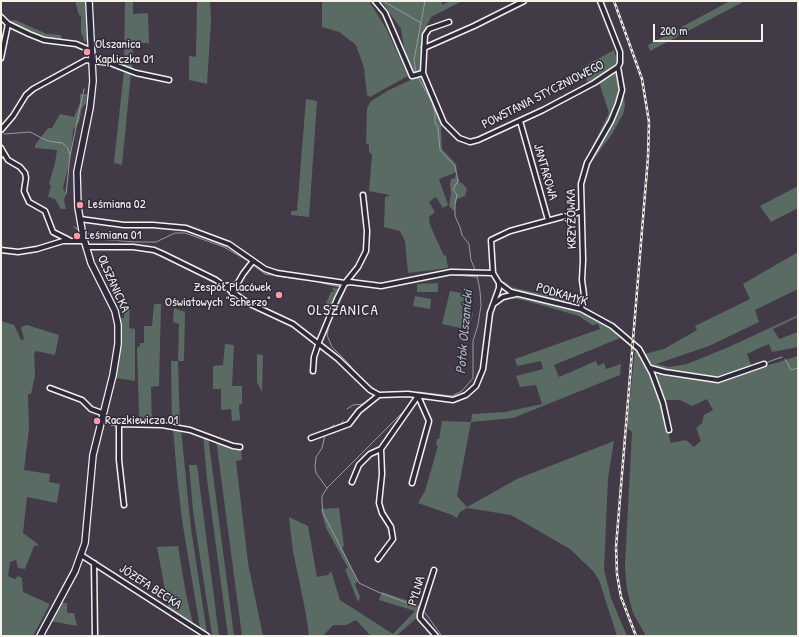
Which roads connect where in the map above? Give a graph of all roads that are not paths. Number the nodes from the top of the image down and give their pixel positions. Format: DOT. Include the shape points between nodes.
graph roads {
  1 [pos="89,1"];
  2 [pos="375,1"];
  3 [pos="524,1"];
  4 [pos="600,1"];
  5 [pos="1,17"];
  6 [pos="449,22"];
  7 [pos="8,24"];
  8 [pos="424,48"];
  9 [pos="92,51"];
  10 [pos="1,58"];
  11 [pos="93,60"];
  12 [pos="618,67"];
  13 [pos="423,73"];
  14 [pos="169,80"];
  15 [pos="520,121"];
  16 [pos="1,130"];
  17 [pos="2,149"];
  18 [pos="1,155"];
  19 [pos="363,195"];
  20 [pos="580,212"];
  21 [pos="80,219"];
  22 [pos="548,220"];
  23 [pos="83,235"];
  24 [pos="69,240"];
  25 [pos="86,247"];
  26 [pos="1,250"];
  27 [pos="253,262"];
  28 [pos="493,273"];
  29 [pos="345,283"];
  30 [pos="499,283"];
  31 [pos="237,285"];
  32 [pos="223,286"];
  33 [pos="232,293"];
  34 [pos="519,294"];
  35 [pos="493,306"];
  36 [pos="581,309"];
  37 [pos="319,342"];
  38 [pos="764,364"];
  39 [pos="650,368"];
  40 [pos="313,371"];
  41 [pos="50,388"];
  42 [pos="379,395"];
  43 [pos="418,396"];
  44 [pos="101,416"];
  45 [pos="119,424"];
  46 [pos="669,430"];
  47 [pos="311,438"];
  48 [pos="240,447"];
  49 [pos="381,449"];
  50 [pos="352,482"];
  51 [pos="412,483"];
  52 [pos="124,505"];
  53 [pos="81,555"];
  54 [pos="378,559"];
  55 [pos="94,563"];
  56 [pos="434,570"];
  57 [pos="40,636"];
  58 [pos="95,636"];
  59 [pos="207,636"];
  60 [pos="436,636"];
  1 -- 9 [label="street, OLSZANICKA"];
  2 -- 13 [label="street" via="385,13 412,76"];
  3 -- 8 [label="street"];
  4 -- 12 [label="street, POWSTANIA STYCZNIOWEGO" via="620,52"];
  5 -- 7 [label="street"];
  6 -- 8 [label="street" via="429,29 425,35"];
  7 -- 9 [label="street" via="44,40 76,44"];
  7 -- 10 [label="street"];
  8 -- 13 [label="street"];
  9 -- 11 [label="street, OLSZANICKA"];
  11 -- 14 [label="street"];
  11 -- 16 [label="street" via="86,60 33,89"];
  11 -- 21 [label="street, OLSZANICKA" via="91,102 76,181"];
  12 -- 15 [label="street, POWSTANIA STYCZNIOWEGO" via="589,86"];
  12 -- 20 [label="street, KRZYŻÓWKA" via="622,90 611,121 587,162 581,184"];
  13 -- 15 [label="street, POWSTANIA STYCZNIOWEGO" via="444,123 463,140 473,141"];
  15 -- 22 [label="street, JANTAROWA"];
  17 -- 18 [label="street"];
  17 -- 24 [label="street" via="8,160 25,173 25,196 32,205 45,212 52,231"];
  19 -- 29 [label="street" via="367,231 366,251 358,267"];
  20 -- 22 [label="street, JANTAROWA"];
  20 -- 36 [label="street, KRZYŻÓWKA" via="584,294"];
  21 -- 23 [label="street, OLSZANICKA"];
  21 -- 27 [label="street" via="124,225 154,224 186,228 229,244"];
  22 -- 28 [label="street" via="510,230 491,240"];
  23 -- 24 [label="street"];
  23 -- 25 [label="street, OLSZANICKA"];
  24 -- 26 [label="street" via="18,252"];
  25 -- 32 [label="street" via="133,247 154,250 216,280"];
  25 -- 44 [label="street, OLSZANICKA" via="94,270 112,304 118,325 115,363"];
  27 -- 29 [label="street" via="277,273"];
  27 -- 31 [label="street"];
  28 -- 29 [label="street" via="451,272 381,286"];
  28 -- 30 [label="street"];
  29 -- 37 [label="street"];
  30 -- 34 [label="street, PODKAMYK"];
  30 -- 35 [label="street"];
  31 -- 32 [label="street"];
  31 -- 33 [label="street"];
  32 -- 33 [label="street"];
  33 -- 37 [label="street" via="293,324"];
  34 -- 35 [label="street, PODKAMYK" via="503,296"];
  34 -- 36 [label="street, PODKAMYK"];
  35 -- 43 [label="street" via="487,328 483,369 476,386 466,395 453,400"];
  36 -- 39 [label="street, PODKAMYK" via="612,326 639,349"];
  37 -- 40 [label="street"];
  37 -- 42 [label="street" via="347,366 364,386"];
  38 -- 39 [label="street" via="718,380"];
  39 -- 46 [label="street, PODKAMYK" via="663,403"];
  41 -- 44 [label="street" via="82,400"];
  42 -- 43 [label="street"];
  42 -- 47 [label="street" via="349,424"];
  43 -- 49 [label="street"];
  43 -- 51 [label="street" via="429,421"];
  44 -- 45 [label="street"];
  44 -- 53 [label="street, OLSZANICKA" via="93,455 86,536"];
  45 -- 48 [label="street" via="162,425 190,430"];
  45 -- 52 [label="street" via="119,460"];
  49 -- 50 [label="street" via="370,454 359,465"];
  49 -- 54 [label="street" via="380,503 382,513 389,522 393,539"];
  53 -- 55 [label="street, JÓZEFA BECKA"];
  53 -- 57 [label="street, OLSZANICKA"];
  55 -- 58 [label="street"];
  55 -- 59 [label="street, JÓZEFA BECKA"];
  56 -- 60 [label="street, PYLNA" via="420,618"];
}
